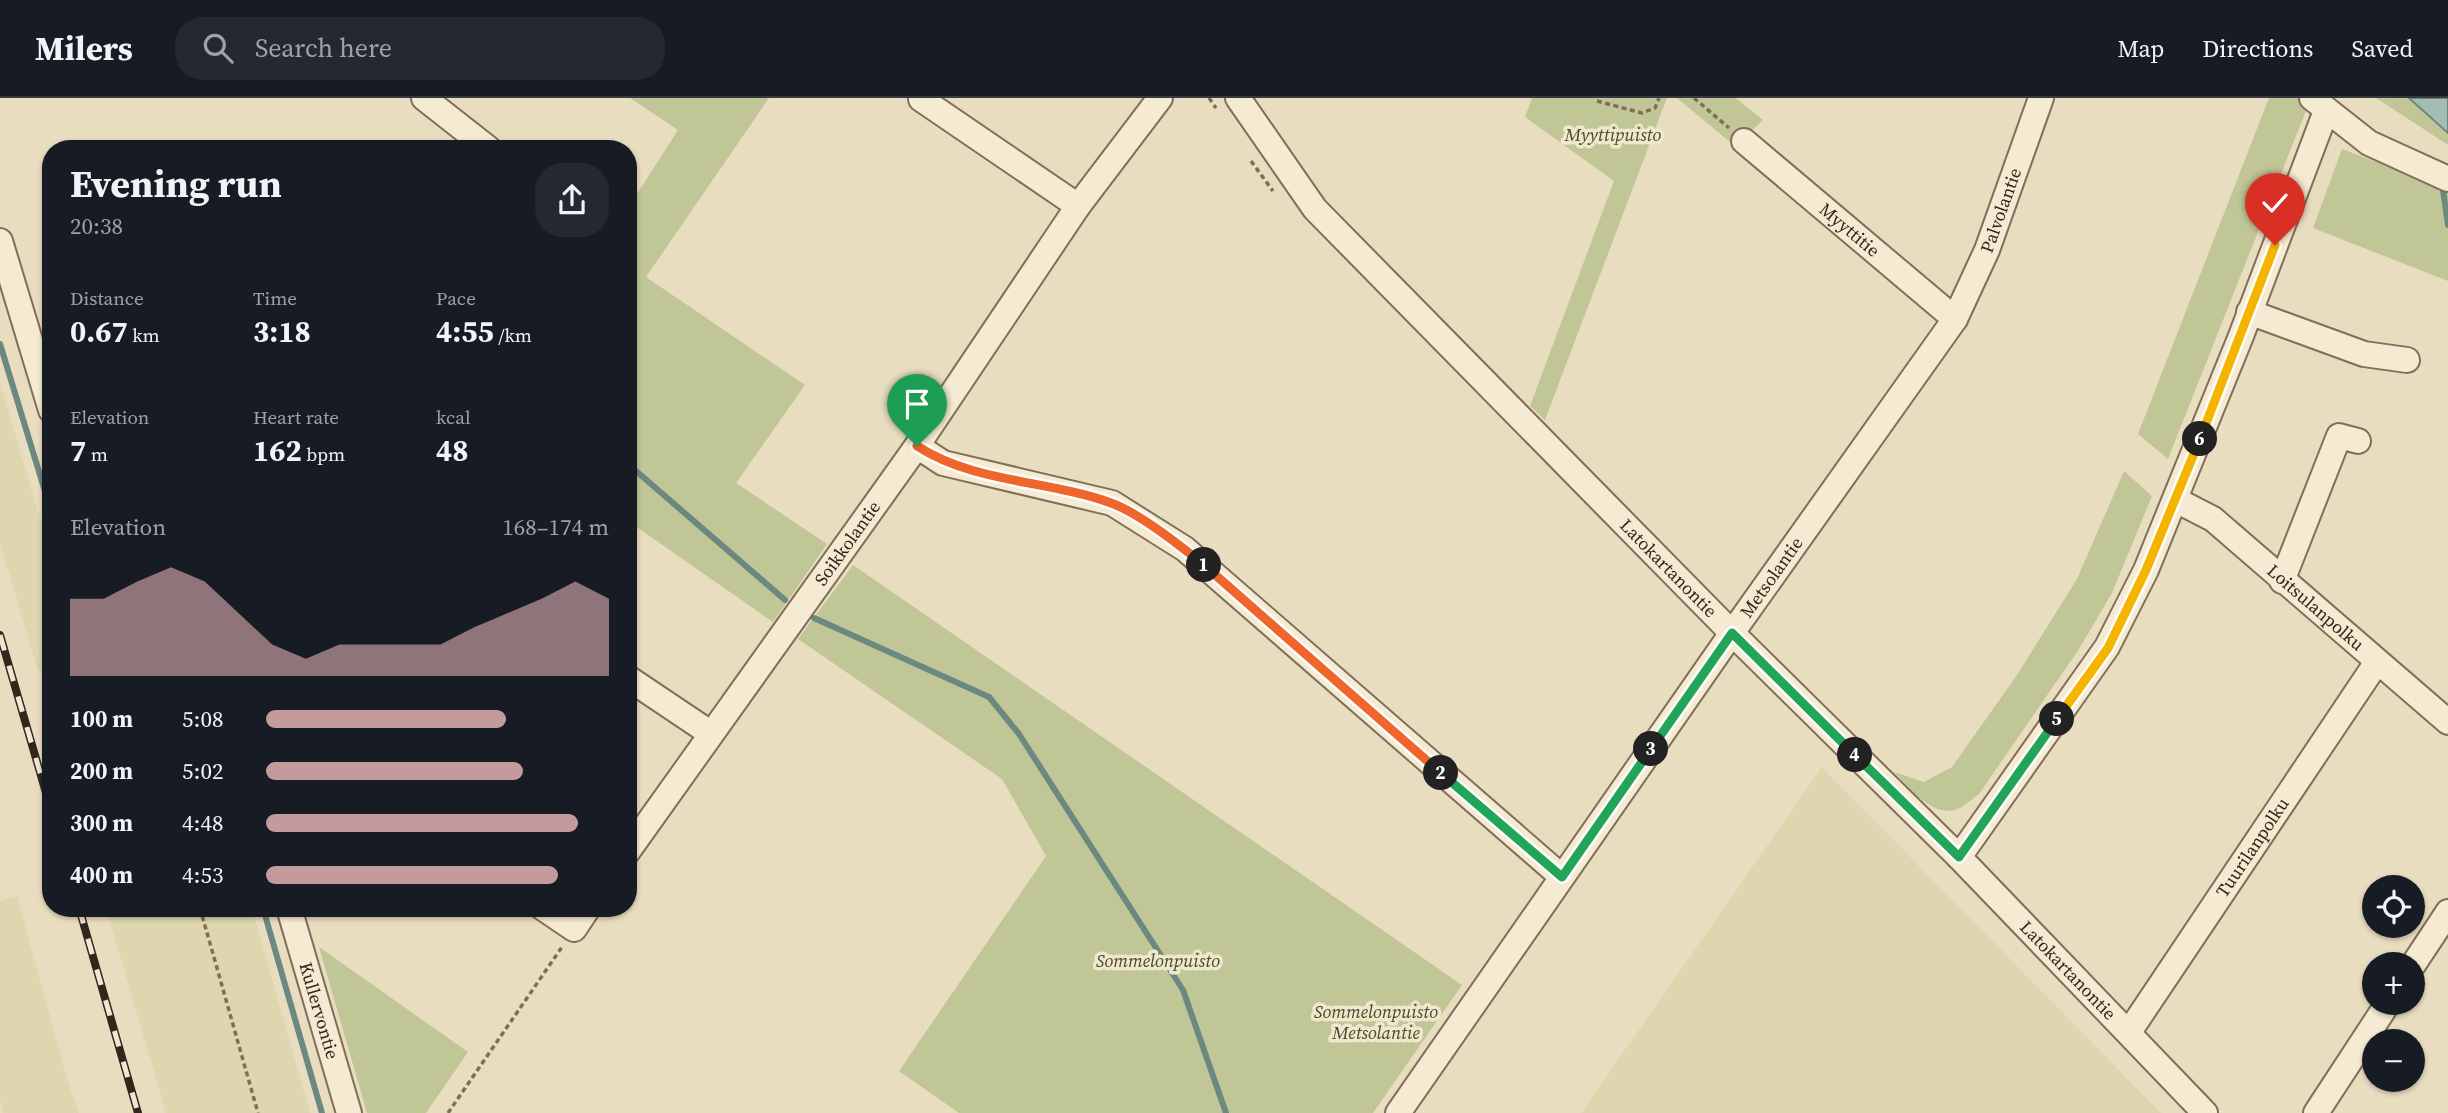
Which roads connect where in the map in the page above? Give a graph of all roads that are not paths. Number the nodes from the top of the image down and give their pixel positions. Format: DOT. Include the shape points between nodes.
graph roads {
  1 [pos="424,98"];
  2 [pos="1160,98"];
  3 [pos="1238,98"];
  4 [pos="2041,98"];
  5 [pos="921,99"];
  6 [pos="2319,105"];
  7 [pos="478,140"];
  8 [pos="1744,141"];
  9 [pos="2448,179"];
  10 [pos="1078,206"];
  11 [pos="0,241"];
  12 [pos="2249,312"];
  13 [pos="1955,319"];
  14 [pos="2407,360"];
  15 [pos="42,380"];
  16 [pos="2358,441"];
  17 [pos="917,446"];
  18 [pos="2176,500"];
  19 [pos="2283,581"];
  20 [pos="1732,633"];
  21 [pos="2377,662"];
  22 [pos="637,684"];
  23 [pos="2448,722"];
  24 [pos="710,733"];
  25 [pos="637,838"];
  26 [pos="1959,857"];
  27 [pos="1562,877"];
  28 [pos="2448,912"];
  29 [pos="292,917"];
  30 [pos="556,917"];
  31 [pos="583,917"];
  32 [pos="2422,952"];
  33 [pos="2380,1015"];
  34 [pos="2129,1032"];
  35 [pos="349,1113"];
  36 [pos="1398,1113"];
  37 [pos="2205,1113"];
  38 [pos="2316,1113"];
  1 -- 7 [label="street"];
  2 -- 10 [label="street, Soikkolantie"];
  3 -- 20 [label="street, Latokartanontie" via="1315,209"];
  4 -- 13 [label="street, Palvolantie" via="1987,250"];
  5 -- 10 [label="street"];
  6 -- 9 [label="street" via="2369,143"];
  6 -- 12 [label="street"];
  8 -- 13 [label="street, Myyttitie"];
  10 -- 17 [label="street, Soikkolantie"];
  11 -- 15 [label="street"];
  12 -- 14 [label="street" via="2364,354"];
  12 -- 18 [label="street"];
  13 -- 20 [label="street, Metsolantie"];
  16 -- 19 [label="street" via="2339,436"];
  17 -- 24 [label="street, Soikkolantie"];
  17 -- 27 [label="street" via="943,463 1112,503 1185,549"];
  18 -- 19 [label="street, Loitsulanpolku" via="2213,519"];
  18 -- 26 [label="street" via="2108,648"];
  19 -- 21 [label="street, Loitsulanpolku"];
  20 -- 26 [label="street, Latokartanontie"];
  20 -- 27 [label="street, Metsolantie"];
  21 -- 23 [label="street, Loitsulanpolku"];
  21 -- 34 [label="street, Tuurilanpolku"];
  22 -- 24 [label="street"];
  24 -- 25 [label="street, Soikkolantie"];
  26 -- 34 [label="street, Latokartanontie"];
  27 -- 36 [label="street, Metsolantie"];
  28 -- 32 [label="street"];
  29 -- 35 [label="street, Kullervontie"];
  30 -- 31 [label="street" via="574,929"];
  33 -- 38 [label="street"];
  34 -- 37 [label="street, Latokartanontie"];
}
